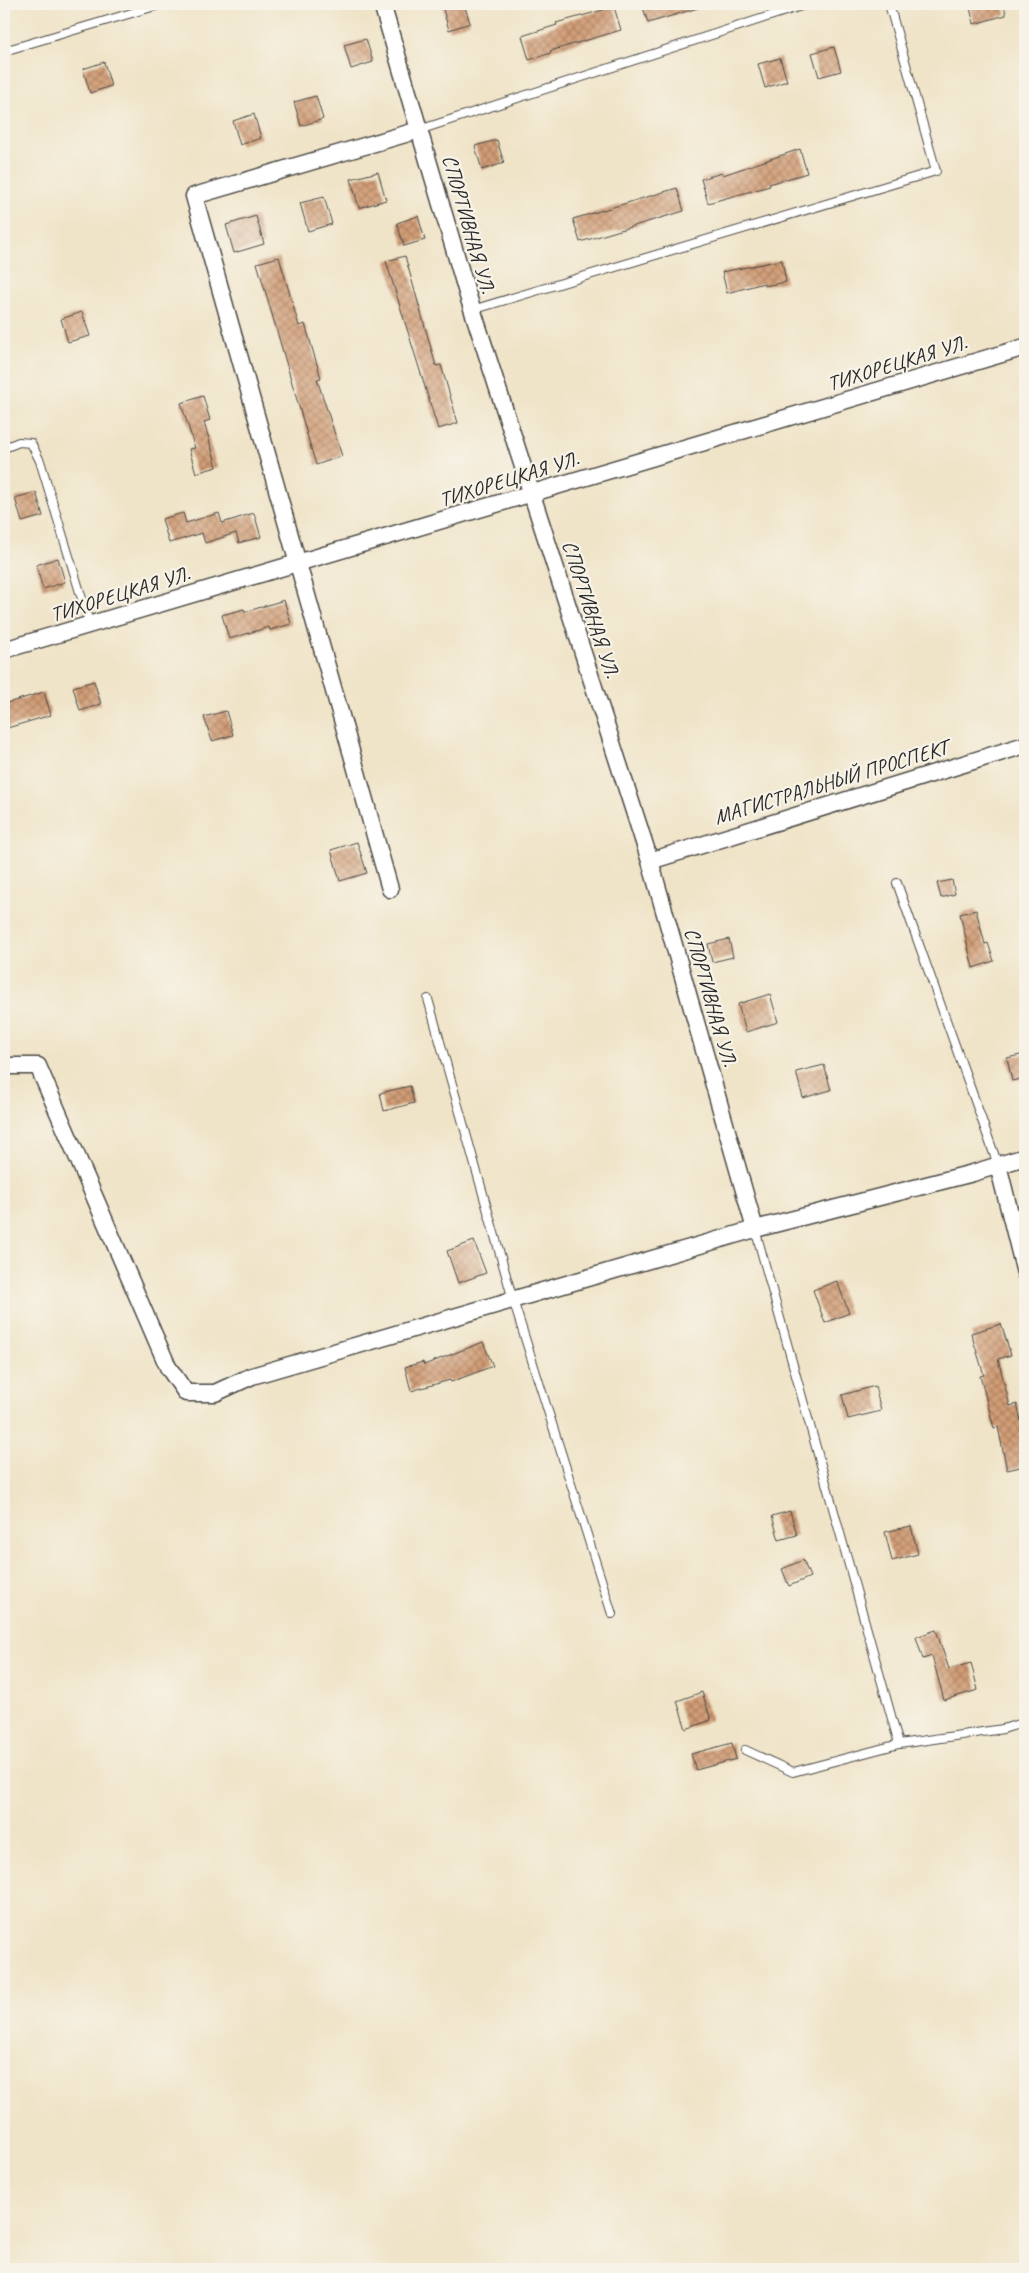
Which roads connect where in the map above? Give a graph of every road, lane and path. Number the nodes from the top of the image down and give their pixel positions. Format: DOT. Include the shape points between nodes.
graph roads {
  1 [pos="162,4"];
  2 [pos="382,4"];
  3 [pos="808,4"];
  4 [pos="890,4"];
  5 [pos="4,51"];
  6 [pos="419,130"];
  7 [pos="472,310"];
  8 [pos="1025,347"];
  9 [pos="4,448"];
  10 [pos="532,494"];
  11 [pos="298,563"];
  12 [pos="90,625"];
  13 [pos="4,650"];
  14 [pos="1025,745"];
  15 [pos="650,861"];
  16 [pos="896,883"];
  17 [pos="390,888"];
  18 [pos="428,999"];
  19 [pos="4,1066"];
  20 [pos="1025,1157"];
  21 [pos="998,1166"];
  22 [pos="755,1230"];
  23 [pos="1025,1273"];
  24 [pos="513,1300"];
  25 [pos="612,1614"];
  26 [pos="1025,1722"];
  27 [pos="899,1744"];
  28 [pos="745,1750"];
  1 -- 5 [label="lane"];
  2 -- 6 [label="street, СПОРТИВНАЯ УЛ."];
  3 -- 6 [label="lane"];
  4 -- 7 [label="lane" via="936,171"];
  6 -- 7 [label="street, СПОРТИВНАЯ УЛ."];
  6 -- 11 [label="street" via="194,196"];
  7 -- 10 [label="street, СПОРТИВНАЯ УЛ."];
  8 -- 10 [label="street, ТИХОРЕЦКАЯ УЛ."];
  9 -- 12 [label="lane" via="19,442 31,443 40,461"];
  10 -- 11 [label="street, ТИХОРЕЦКАЯ УЛ."];
  10 -- 15 [label="street, СПОРТИВНАЯ УЛ."];
  11 -- 12 [label="street, ТИХОРЕЦКАЯ УЛ."];
  11 -- 17 [label="street"];
  12 -- 13 [label="street, ТИХОРЕЦКАЯ УЛ."];
  14 -- 15 [label="street, МАГИСТРАЛЬНЫЙ ПРОСПЕКТ"];
  15 -- 22 [label="street, СПОРТИВНАЯ УЛ."];
  16 -- 21 [label="lane"];
  18 -- 24 [label="lane"];
  19 -- 24 [label="street" via="38,1066 168,1366 186,1392 215,1393 252,1376"];
  20 -- 21 [label="street"];
  21 -- 22 [label="street"];
  21 -- 23 [label="street"];
  22 -- 24 [label="street"];
  22 -- 27 [label="lane"];
  24 -- 25 [label="lane"];
  26 -- 27 [label="lane" via="1003,1729"];
  27 -- 28 [label="lane" via="793,1772"];
}
